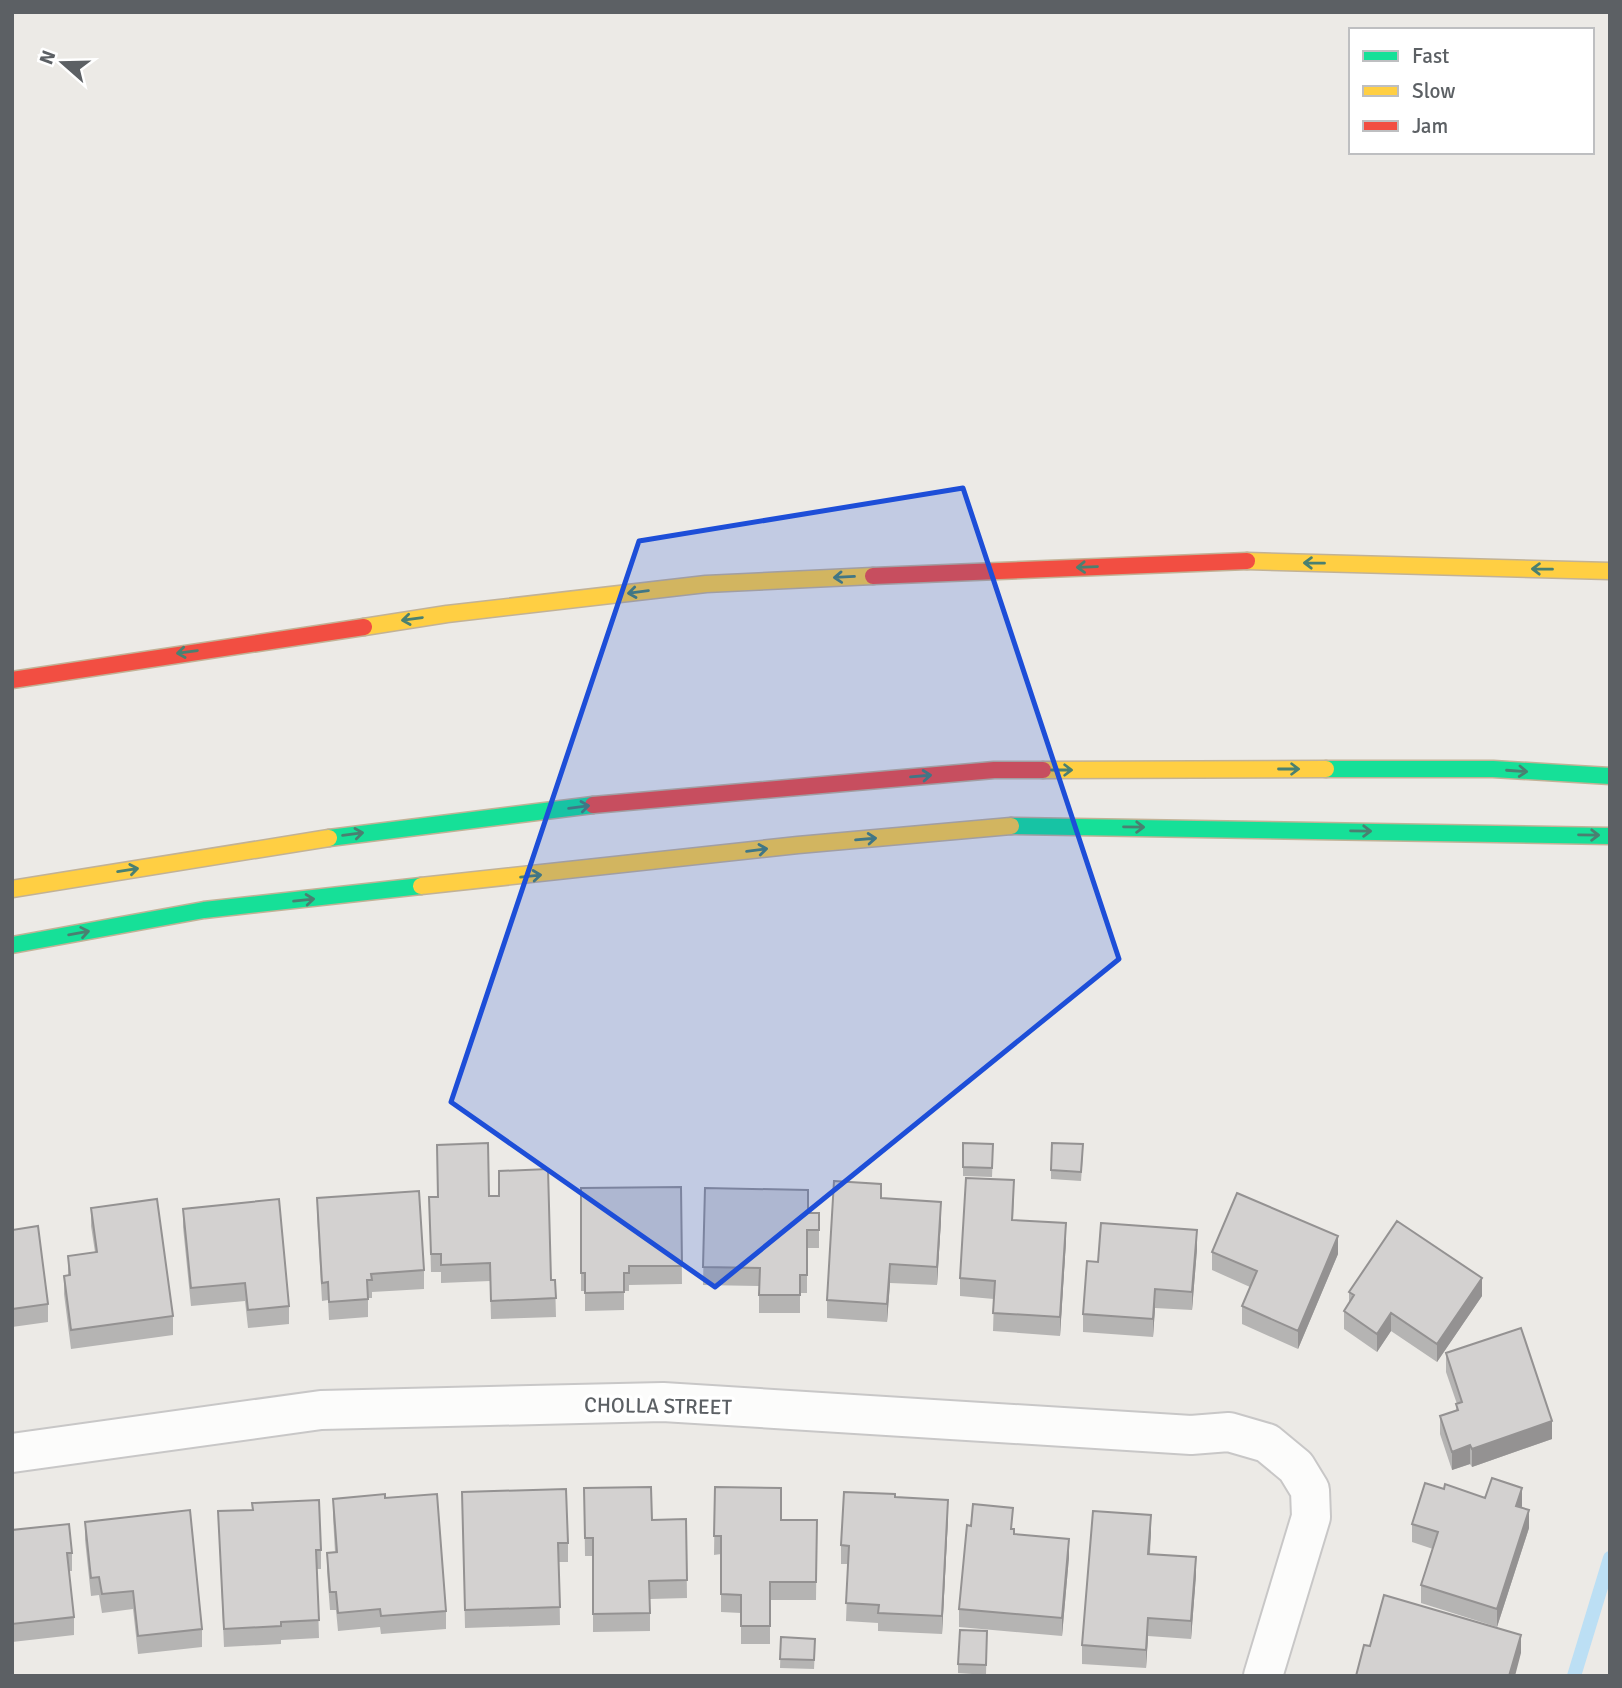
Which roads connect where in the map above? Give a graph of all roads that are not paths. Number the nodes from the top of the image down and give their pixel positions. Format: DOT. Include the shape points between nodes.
graph roads {
  1 [pos="1610,571"];
  2 [pos="12,680"];
  3 [pos="1610,776"];
  4 [pos="1610,836"];
  5 [pos="12,888"];
  6 [pos="12,945"];
  7 [pos="12,1453"];
  8 [pos="1263,1676"];
  1 -- 2 [label="highway, one-way" via="1254,561 706,584 447,614"];
  5 -- 3 [label="highway, one-way" via="338,836 620,802 994,770 1493,769"];
  6 -- 4 [label="highway, one-way" via="204,910 1017,825"];
  7 -- 8 [label="street, CHOLLA STREET" via="321,1410 663,1402 1191,1435 1229,1432 1267,1443 1296,1467 1310,1490 1311,1517"];
}
